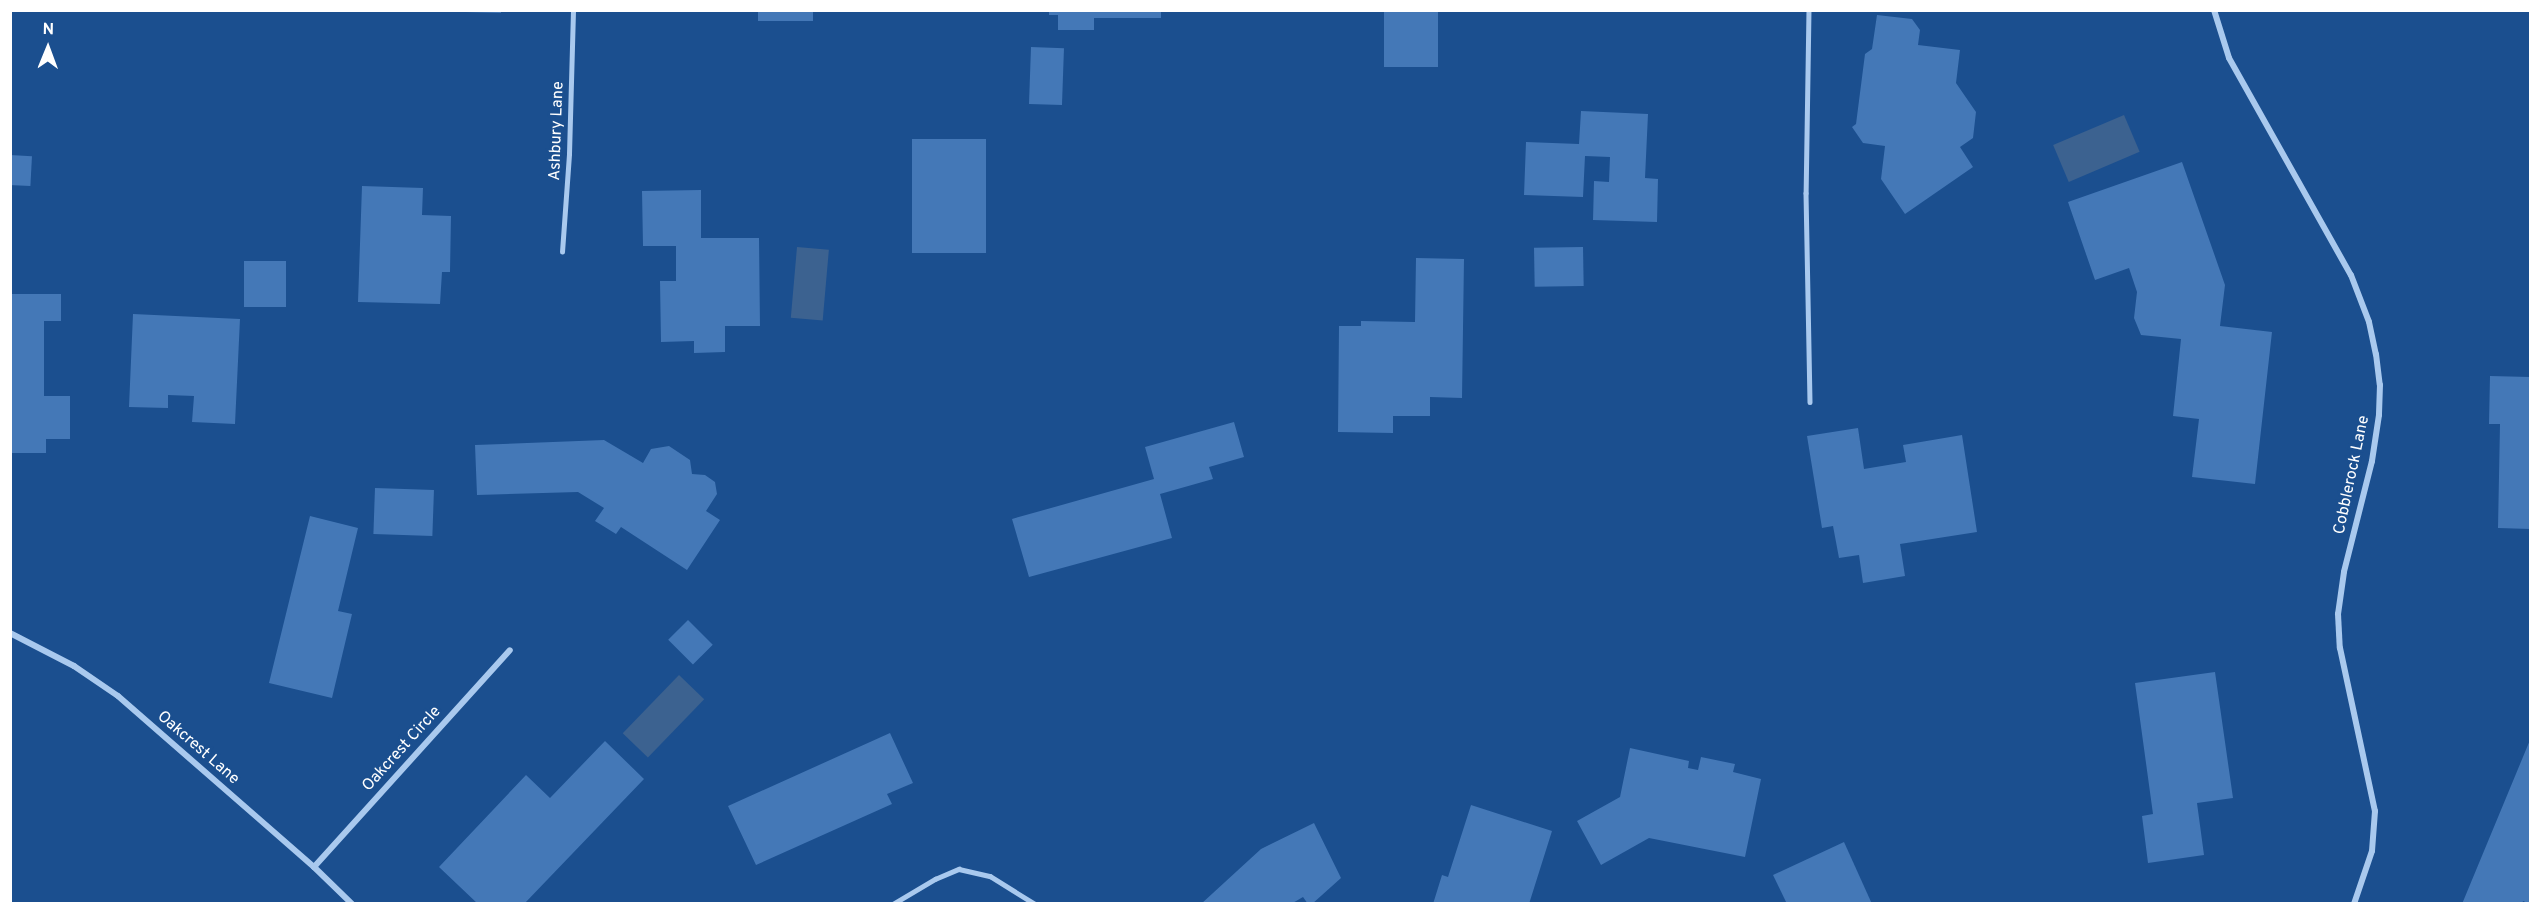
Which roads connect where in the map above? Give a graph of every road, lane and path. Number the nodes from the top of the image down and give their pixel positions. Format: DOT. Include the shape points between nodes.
graph roads {
  1 [pos="573,10"];
  2 [pos="1809,10"];
  3 [pos="2214,10"];
  4 [pos="562,252"];
  5 [pos="1810,402"];
  6 [pos="10,633"];
  7 [pos="510,650"];
  8 [pos="314,867"];
  9 [pos="352,903"];
  10 [pos="893,903"];
  11 [pos="1035,903"];
  12 [pos="2354,903"];
  1 -- 4 [label="lane, Ashbury Lane" via="570,154"];
  2 -- 5 [label="lane" via="1806,193"];
  3 -- 12 [label="street, Cobblerock Lane" via="2229,58 2351,275 2376,354 2379,415 2338,614 2340,648 2375,811 2372,851"];
  6 -- 8 [label="street, Oakcrest Lane" via="74,666 118,696"];
  7 -- 8 [label="street, Oakcrest Circle"];
  8 -- 9 [label="street, Oakcrest Lane"];
  10 -- 11 [label="lane" via="958,869 990,876"];
}
